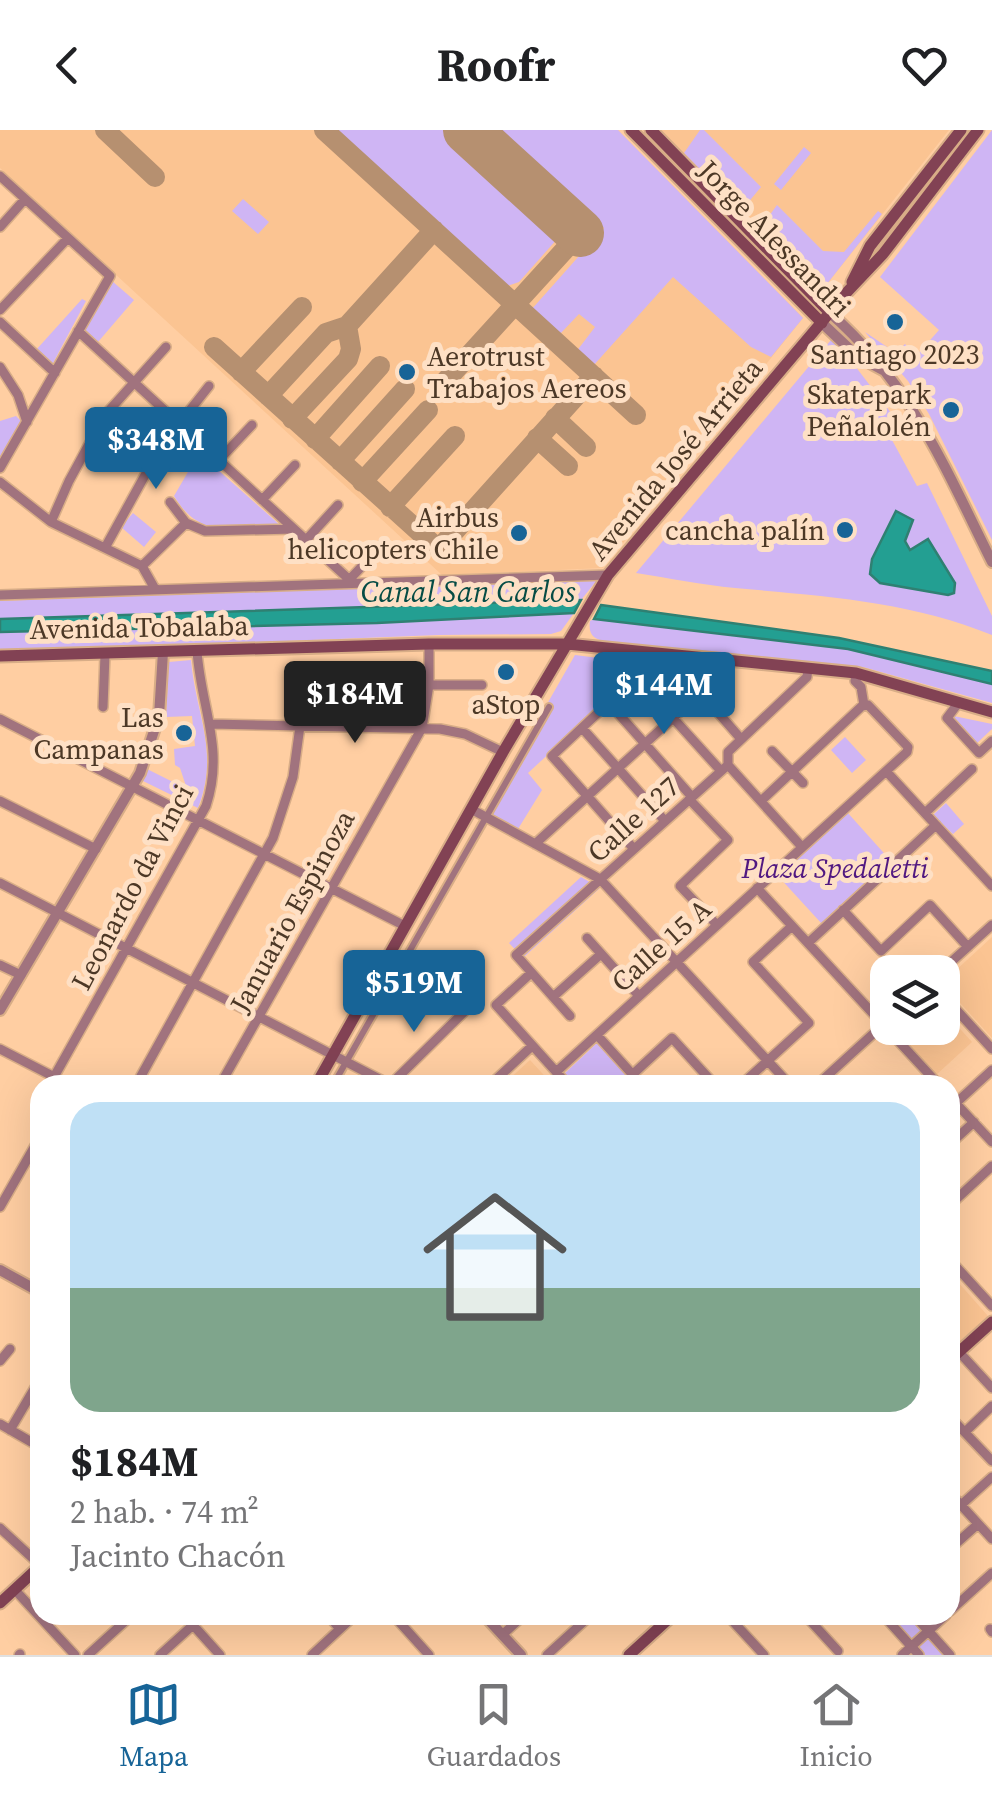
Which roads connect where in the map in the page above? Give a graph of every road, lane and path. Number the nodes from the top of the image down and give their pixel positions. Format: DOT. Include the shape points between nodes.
graph roads {
  1 [pos="632,130"];
  2 [pos="651,130"];
  3 [pos="960,130"];
  4 [pos="978,130"];
  5 [pos="954,163"];
  6 [pos="932,168"];
  7 [pos="0,176"];
  8 [pos="914,191"];
  9 [pos="26,199"];
  10 [pos="918,210"];
  11 [pos="0,227"];
  12 [pos="68,238"];
  13 [pos="848,291"];
  14 [pos="0,310"];
  15 [pos="826,318"];
  16 [pos="0,322"];
  17 [pos="78,331"];
  18 [pos="166,347"];
  19 [pos="0,366"];
  20 [pos="55,373"];
  21 [pos="134,382"];
  22 [pos="209,386"];
  23 [pos="27,422"];
  24 [pos="178,422"];
  25 [pos="252,424"];
  26 [pos="219,460"];
  27 [pos="295,465"];
  28 [pos="0,468"];
  29 [pos="0,482"];
  30 [pos="262,500"];
  31 [pos="170,502"];
  32 [pos="338,505"];
  33 [pos="50,522"];
  34 [pos="186,523"];
  35 [pos="294,529"];
  36 [pos="306,540"];
  37 [pos="383,544"];
  38 [pos="106,546"];
  39 [pos="992,562"];
  40 [pos="142,566"];
  41 [pos="608,575"];
  42 [pos="351,581"];
  43 [pos="154,589"];
  44 [pos="0,595"];
  45 [pos="429,644"];
  46 [pos="567,644"];
  47 [pos="198,651"];
  48 [pos="163,652"];
  49 [pos="105,654"];
  50 [pos="0,656"];
  51 [pos="808,668"];
  52 [pos="856,673"];
  53 [pos="718,677"];
  54 [pos="429,685"];
  55 [pos="482,685"];
  56 [pos="700,693"];
  57 [pos="609,702"];
  58 [pos="959,702"];
  59 [pos="864,705"];
  60 [pos="103,706"];
  61 [pos="549,707"];
  62 [pos="992,712"];
  63 [pos="673,718"];
  64 [pos="0,719"];
  65 [pos="211,724"];
  66 [pos="300,726"];
  67 [pos="422,728"];
  68 [pos="582,728"];
  69 [pos="741,739"];
  70 [pos="992,740"];
  71 [pos="645,744"];
  72 [pos="772,750"];
  73 [pos="503,752"];
  74 [pos="618,768"];
  75 [pos="724,768"];
  76 [pos="972,769"];
  77 [pos="886,771"];
  78 [pos="792,772"];
  79 [pos="803,783"];
  80 [pos="134,785"];
  81 [pos="588,796"];
  82 [pos="691,798"];
  83 [pos="0,801"];
  84 [pos="760,801"];
  85 [pos="470,810"];
  86 [pos="924,813"];
  87 [pos="487,818"];
  88 [pos="201,819"];
  89 [pos="665,821"];
  90 [pos="936,825"];
  91 [pos="535,844"];
  92 [pos="802,847"];
  93 [pos="96,849"];
  94 [pos="634,849"];
  95 [pos="266,853"];
  96 [pos="600,879"];
  97 [pos="0,882"];
  98 [pos="992,886"];
  99 [pos="332,887"];
  100 [pos="757,888"];
  101 [pos="843,910"];
  102 [pos="58,912"];
  103 [pos="717,925"];
  104 [pos="992,925"];
  105 [pos="405,926"];
  106 [pos="792,926"];
  107 [pos="587,938"];
  108 [pos="808,943"];
  109 [pos="968,947"];
  110 [pos="128,948"];
  111 [pos="601,954"];
  112 [pos="959,955"];
  113 [pos="677,962"];
  114 [pos="0,965"];
  115 [pos="531,973"];
  116 [pos="21,975"];
  117 [pos="194,982"];
  118 [pos="639,996"];
  119 [pos="553,997"];
  120 [pos="870,1007"];
  121 [pos="0,1010"];
  122 [pos="464,1012"];
  123 [pos="960,1014"];
  124 [pos="259,1015"];
  125 [pos="570,1016"];
  126 [pos="597,1035"];
  127 [pos="870,1037"];
  128 [pos="904,1045"];
  129 [pos="532,1046"];
  130 [pos="0,1049"];
  131 [pos="992,1049"];
  132 [pos="334,1054"];
  133 [pos="347,1060"];
  134 [pos="768,1060"];
  135 [pos="992,1070"];
  136 [pos="556,1072"];
  137 [pos="50,1075"];
  138 [pos="55,1075"];
  139 [pos="142,1075"];
  140 [pos="226,1075"];
  141 [pos="322,1075"];
  142 [pos="339,1075"];
  143 [pos="373,1075"];
  144 [pos="400,1075"];
  145 [pos="501,1075"];
  146 [pos="559,1075"];
  147 [pos="632,1075"];
  148 [pos="706,1075"];
  149 [pos="752,1075"];
  150 [pos="781,1075"];
  151 [pos="828,1075"];
  152 [pos="930,1075"];
  153 [pos="960,1095"];
  154 [pos="960,1107"];
  155 [pos="974,1122"];
  156 [pos="960,1135"];
  157 [pos="992,1142"];
  158 [pos="30,1154"];
  159 [pos="992,1166"];
  160 [pos="960,1196"];
  161 [pos="0,1207"];
  162 [pos="0,1270"];
  163 [pos="960,1271"];
  164 [pos="30,1286"];
  165 [pos="992,1306"];
  166 [pos="992,1322"];
  167 [pos="10,1349"];
  168 [pos="960,1351"];
  169 [pos="0,1360"];
  170 [pos="960,1360"];
  171 [pos="992,1388"];
  172 [pos="30,1396"];
  173 [pos="992,1406"];
  174 [pos="0,1424"];
  175 [pos="960,1427"];
  176 [pos="10,1430"];
  177 [pos="965,1432"];
  178 [pos="30,1441"];
  179 [pos="992,1461"];
  180 [pos="992,1477"];
  181 [pos="961,1505"];
  182 [pos="978,1524"];
  183 [pos="0,1528"];
  184 [pos="992,1540"];
  185 [pos="960,1541"];
  186 [pos="30,1556"];
  187 [pos="992,1573"];
  188 [pos="30,1575"];
  189 [pos="16,1590"];
  190 [pos="960,1602"];
  191 [pos="0,1603"];
  192 [pos="30,1605"];
  193 [pos="48,1625"];
  194 [pos="121,1625"];
  195 [pos="193,1625"];
  196 [pos="337,1625"];
  197 [pos="345,1625"];
  198 [pos="402,1625"];
  199 [pos="493,1625"];
  200 [pos="513,1625"];
  201 [pos="580,1625"];
  202 [pos="661,1625"];
  203 [pos="736,1625"];
  204 [pos="814,1625"];
  205 [pos="892,1625"];
  206 [pos="923,1625"];
  207 [pos="935,1625"];
  208 [pos="340,1629"];
  209 [pos="928,1631"];
  210 [pos="502,1635"];
  211 [pos="912,1646"];
  212 [pos="839,1651"];
  213 [pos="75,1655"];
  214 [pos="88,1655"];
  215 [pos="160,1655"];
  216 [pos="220,1655"];
  217 [pos="312,1655"];
  218 [pos="430,1655"];
  219 [pos="521,1655"];
  220 [pos="548,1655"];
  221 [pos="629,1655"];
  222 [pos="764,1655"];
  223 [pos="902,1655"];
  224 [pos="920,1655"];
  225 [pos="950,1655"];
  1 -- 15 [label="main road, Jorge Alessandri"];
  2 -- 15 [label="main road, Jorge Alessandri"];
  3 -- 6 [label="main road, Avenida José Arrieta"];
  4 -- 5 [label="main road, Avenida José Arrieta"];
  5 -- 6 [label="main road"];
  5 -- 10 [label="main road, Avenida José Arrieta"];
  6 -- 8 [label="main road, Avenida José Arrieta"];
  7 -- 9 [label="street"];
  8 -- 10 [label="main road"];
  8 -- 13 [label="main road, Avenida José Arrieta" via="867,251"];
  9 -- 11 [label="street"];
  9 -- 12 [label="street"];
  10 -- 13 [label="main road, Avenida José Arrieta"];
  12 -- 14 [label="street"];
  12 -- 17 [label="street" via="110,276"];
  13 -- 15 [label="main road, Avenida José Arrieta"];
  15 -- 39 [label="street, Jorge Alessandri" via="889,372"];
  15 -- 41 [label="main road, Avenida José Arrieta"];
  16 -- 20 [label="street"];
  17 -- 20 [label="street"];
  17 -- 21 [label="street"];
  18 -- 21 [label="street"];
  19 -- 23 [label="street"];
  20 -- 23 [label="street"];
  21 -- 24 [label="street"];
  21 -- 33 [label="street" via="105,415"];
  22 -- 24 [label="street"];
  23 -- 28 [label="street"];
  24 -- 26 [label="street"];
  24 -- 38 [label="street"];
  25 -- 26 [label="street"];
  26 -- 30 [label="street"];
  27 -- 30 [label="street"];
  29 -- 33 [label="street"];
  30 -- 35 [label="street"];
  31 -- 34 [label="street"];
  32 -- 36 [label="street"];
  33 -- 38 [label="street"];
  34 -- 35 [label="street" via="204,532"];
  34 -- 40 [label="street"];
  35 -- 36 [label="street"];
  36 -- 42 [label="street"];
  37 -- 42 [label="street"];
  38 -- 40 [label="street"];
  40 -- 43 [label="street"];
  41 -- 42 [label="street"];
  41 -- 46 [label="main road, Avenida José Arrieta"];
  42 -- 43 [label="street"];
  43 -- 44 [label="street"];
  45 -- 46 [label="main road, Avenida Tobalaba"];
  45 -- 47 [label="main road, Avenida Tobalaba"];
  45 -- 54 [label="street, Januario Espinoza"];
  46 -- 51 [label="main road, Avenida Tobalaba"];
  46 -- 73 [label="main road, Avenida José Arrieta"];
  47 -- 48 [label="main road, Avenida Tobalaba"];
  47 -- 65 [label="street, Leonardo da Vinci"];
  48 -- 49 [label="main road, Avenida Tobalaba"];
  48 -- 80 [label="street" via="156,730"];
  49 -- 50 [label="main road, Avenida Tobalaba"];
  49 -- 60 [label="street"];
  51 -- 52 [label="main road, Avenida Tobalaba"];
  51 -- 69 [label="street, Calle 127" via="807,677"];
  52 -- 58 [label="main road, Avenida Tobalaba"];
  52 -- 59 [label="street"];
  53 -- 56 [label="street"];
  54 -- 55 [label="street"];
  54 -- 67 [label="street, Januario Espinoza"];
  56 -- 63 [label="street"];
  56 -- 69 [label="street"];
  57 -- 63 [label="street" via="636,677"];
  57 -- 68 [label="street"];
  57 -- 71 [label="street"];
  58 -- 62 [label="main road, Avenida Tobalaba"];
  58 -- 70 [label="street" via="947,718 979,753"];
  59 -- 77 [label="street" via="908,746"];
  59 -- 78 [label="street"];
  61 -- 87 [label="street"];
  63 -- 71 [label="street"];
  63 -- 75 [label="street"];
  64 -- 80 [label="street"];
  65 -- 66 [label="street"];
  65 -- 88 [label="street, Leonardo da Vinci" via="214,771"];
  66 -- 67 [label="street"];
  66 -- 95 [label="street" via="289,794"];
  67 -- 73 [label="street" via="465,734"];
  67 -- 99 [label="street, Januario Espinoza"];
  68 -- 74 [label="street"];
  68 -- 81 [label="street" via="552,756"];
  69 -- 75 [label="street, Calle 127"];
  71 -- 74 [label="street"];
  71 -- 82 [label="street"];
  72 -- 78 [label="street"];
  73 -- 85 [label="main road, Avenida José Arrieta"];
  74 -- 81 [label="street"];
  74 -- 89 [label="street"];
  75 -- 82 [label="street, Calle 127"];
  75 -- 84 [label="street"];
  76 -- 86 [label="street"];
  77 -- 86 [label="street"];
  77 -- 92 [label="street, Calle 15 A"];
  78 -- 79 [label="street"];
  78 -- 84 [label="street"];
  80 -- 88 [label="street"];
  80 -- 93 [label="street"];
  81 -- 91 [label="street"];
  81 -- 94 [label="street"];
  82 -- 89 [label="street, Calle 127"];
  82 -- 103 [label="street" via="728,840 680,886"];
  83 -- 93 [label="street"];
  84 -- 92 [label="street"];
  85 -- 87 [label="street"];
  85 -- 105 [label="main road, Avenida José Arrieta"];
  86 -- 90 [label="street"];
  87 -- 91 [label="street"];
  87 -- 133 [label="street"];
  88 -- 95 [label="street"];
  88 -- 110 [label="street, Leonardo da Vinci"];
  89 -- 94 [label="street, Calle 127"];
  90 -- 98 [label="street"];
  90 -- 101 [label="street"];
  91 -- 96 [label="street"];
  92 -- 100 [label="street, Calle 15 A"];
  93 -- 102 [label="street"];
  94 -- 96 [label="street, Calle 127"];
  95 -- 99 [label="street"];
  95 -- 117 [label="street"];
  96 -- 113 [label="street"];
  96 -- 115 [label="street, Calle 127" via="516,956"];
  97 -- 102 [label="street"];
  99 -- 105 [label="street"];
  99 -- 124 [label="street, Januario Espinoza"];
  100 -- 103 [label="street, Calle 15 A"];
  100 -- 106 [label="street"];
  101 -- 108 [label="street"];
  101 -- 109 [label="street" via="880,951 930,905"];
  102 -- 110 [label="street"];
  102 -- 116 [label="street"];
  103 -- 113 [label="street, Calle 15 A"];
  104 -- 109 [label="street"];
  105 -- 132 [label="main road, Avenida José Arrieta"];
  106 -- 108 [label="street"];
  106 -- 134 [label="street" via="753,962 809,1023"];
  107 -- 111 [label="street"];
  108 -- 120 [label="street"];
  109 -- 112 [label="street"];
  110 -- 117 [label="street"];
  110 -- 138 [label="street, Leonardo da Vinci"];
  111 -- 118 [label="street"];
  111 -- 119 [label="street"];
  113 -- 118 [label="street, Calle 15 A"];
  113 -- 134 [label="street"];
  114 -- 116 [label="street"];
  115 -- 119 [label="street"];
  115 -- 129 [label="street" via="496,1006"];
  116 -- 121 [label="street"];
  117 -- 124 [label="street"];
  117 -- 139 [label="street"];
  118 -- 126 [label="street, Calle 15 A"];
  119 -- 125 [label="street"];
  122 -- 144 [label="street"];
  123 -- 131 [label="street"];
  124 -- 132 [label="street"];
  124 -- 140 [label="street, Januario Espinoza"];
  126 -- 136 [label="street, Calle 15 A"];
  126 -- 147 [label="street"];
  127 -- 151 [label="street"];
  128 -- 152 [label="street"];
  129 -- 136 [label="street"];
  129 -- 145 [label="street"];
  130 -- 137 [label="street"];
  132 -- 133 [label="street"];
  132 -- 141 [label="main road, Avenida José Arrieta"];
  133 -- 142 [label="street"];
  133 -- 143 [label="street"];
  134 -- 149 [label="street"];
  134 -- 150 [label="street"];
  135 -- 153 [label="street"];
  136 -- 146 [label="street"];
  147 -- 148 [label="street" via="672,1038"];
  154 -- 155 [label="street"];
  155 -- 156 [label="street"];
  155 -- 157 [label="street"];
  158 -- 161 [label="street"];
  159 -- 160 [label="street"];
  162 -- 164 [label="street"];
  163 -- 165 [label="street"];
  166 -- 168 [label="main road"];
  167 -- 169 [label="street"];
  170 -- 171 [label="street"];
  172 -- 176 [label="street"];
  173 -- 177 [label="street"];
  174 -- 176 [label="street"];
  175 -- 177 [label="street"];
  176 -- 178 [label="street"];
  177 -- 179 [label="street"];
  180 -- 181 [label="street"];
  181 -- 182 [label="street"];
  182 -- 184 [label="street"];
  182 -- 185 [label="street"];
  183 -- 186 [label="street"];
  187 -- 190 [label="street"];
  188 -- 189 [label="main road"];
  189 -- 191 [label="main road"];
  189 -- 192 [label="street"];
  193 -- 213 [label="street"];
  194 -- 214 [label="street"];
  195 -- 215 [label="street"];
  195 -- 216 [label="street"];
  196 -- 208 [label="street"];
  197 -- 208 [label="street"];
  198 -- 218 [label="street"];
  199 -- 210 [label="street"];
  200 -- 210 [label="street"];
  201 -- 220 [label="street"];
  202 -- 221 [label="main road"];
  203 -- 222 [label="street"];
  204 -- 212 [label="street"];
  205 -- 211 [label="street"];
  206 -- 209 [label="street"];
  207 -- 209 [label="street"];
  208 -- 217 [label="street"];
  209 -- 211 [label="street"];
  209 -- 225 [label="street"];
  210 -- 219 [label="street"];
  211 -- 223 [label="street"];
  211 -- 224 [label="street"];
}
